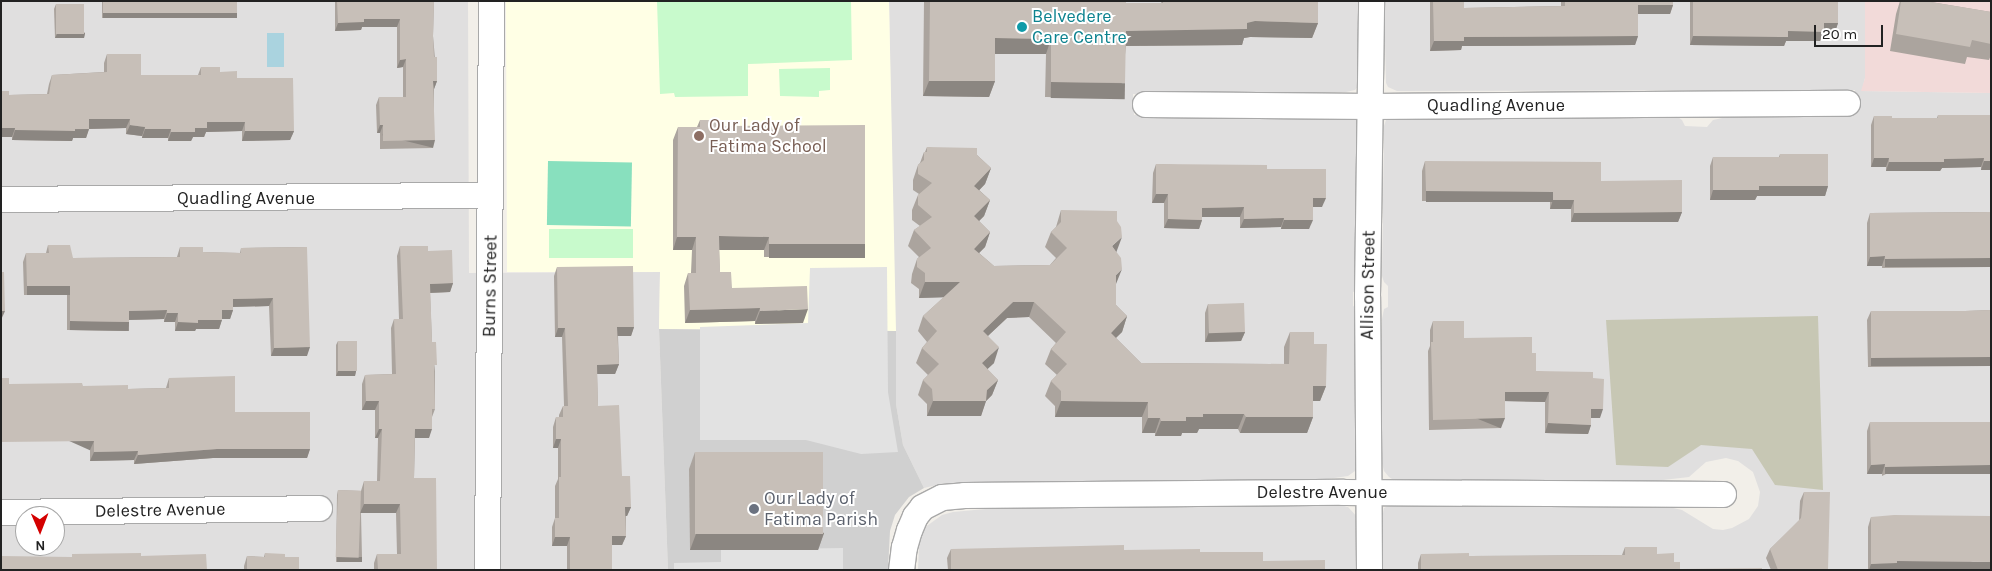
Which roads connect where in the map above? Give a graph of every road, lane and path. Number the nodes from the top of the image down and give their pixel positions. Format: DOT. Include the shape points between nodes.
graph roads {
  1 [pos="490,1"];
  2 [pos="1371,1"];
  3 [pos="1847,103"];
  4 [pos="1145,104"];
  5 [pos="1370,106"];
  6 [pos="490,195"];
  7 [pos="1,199"];
  8 [pos="1368,492"];
  9 [pos="1723,494"];
  10 [pos="319,508"];
  11 [pos="1,512"];
  12 [pos="487,570"];
  13 [pos="901,570"];
  14 [pos="1368,570"];
  1 -- 6 [label="street, Burns Street"];
  2 -- 5 [label="street, Allison Street"];
  3 -- 5 [label="street, Quadling Avenue"];
  4 -- 5 [label="street, Quadling Avenue"];
  5 -- 8 [label="street, Allison Street"];
  6 -- 7 [label="street, Quadling Avenue"];
  6 -- 12 [label="street, Burns Street"];
  8 -- 9 [label="street, Delestre Avenue"];
  8 -- 13 [label="street, Delestre Avenue" via="942,497 922,507 915,516 904,547"];
  8 -- 14 [label="street, Allison Street"];
  10 -- 11 [label="street, Delestre Avenue"];
}
